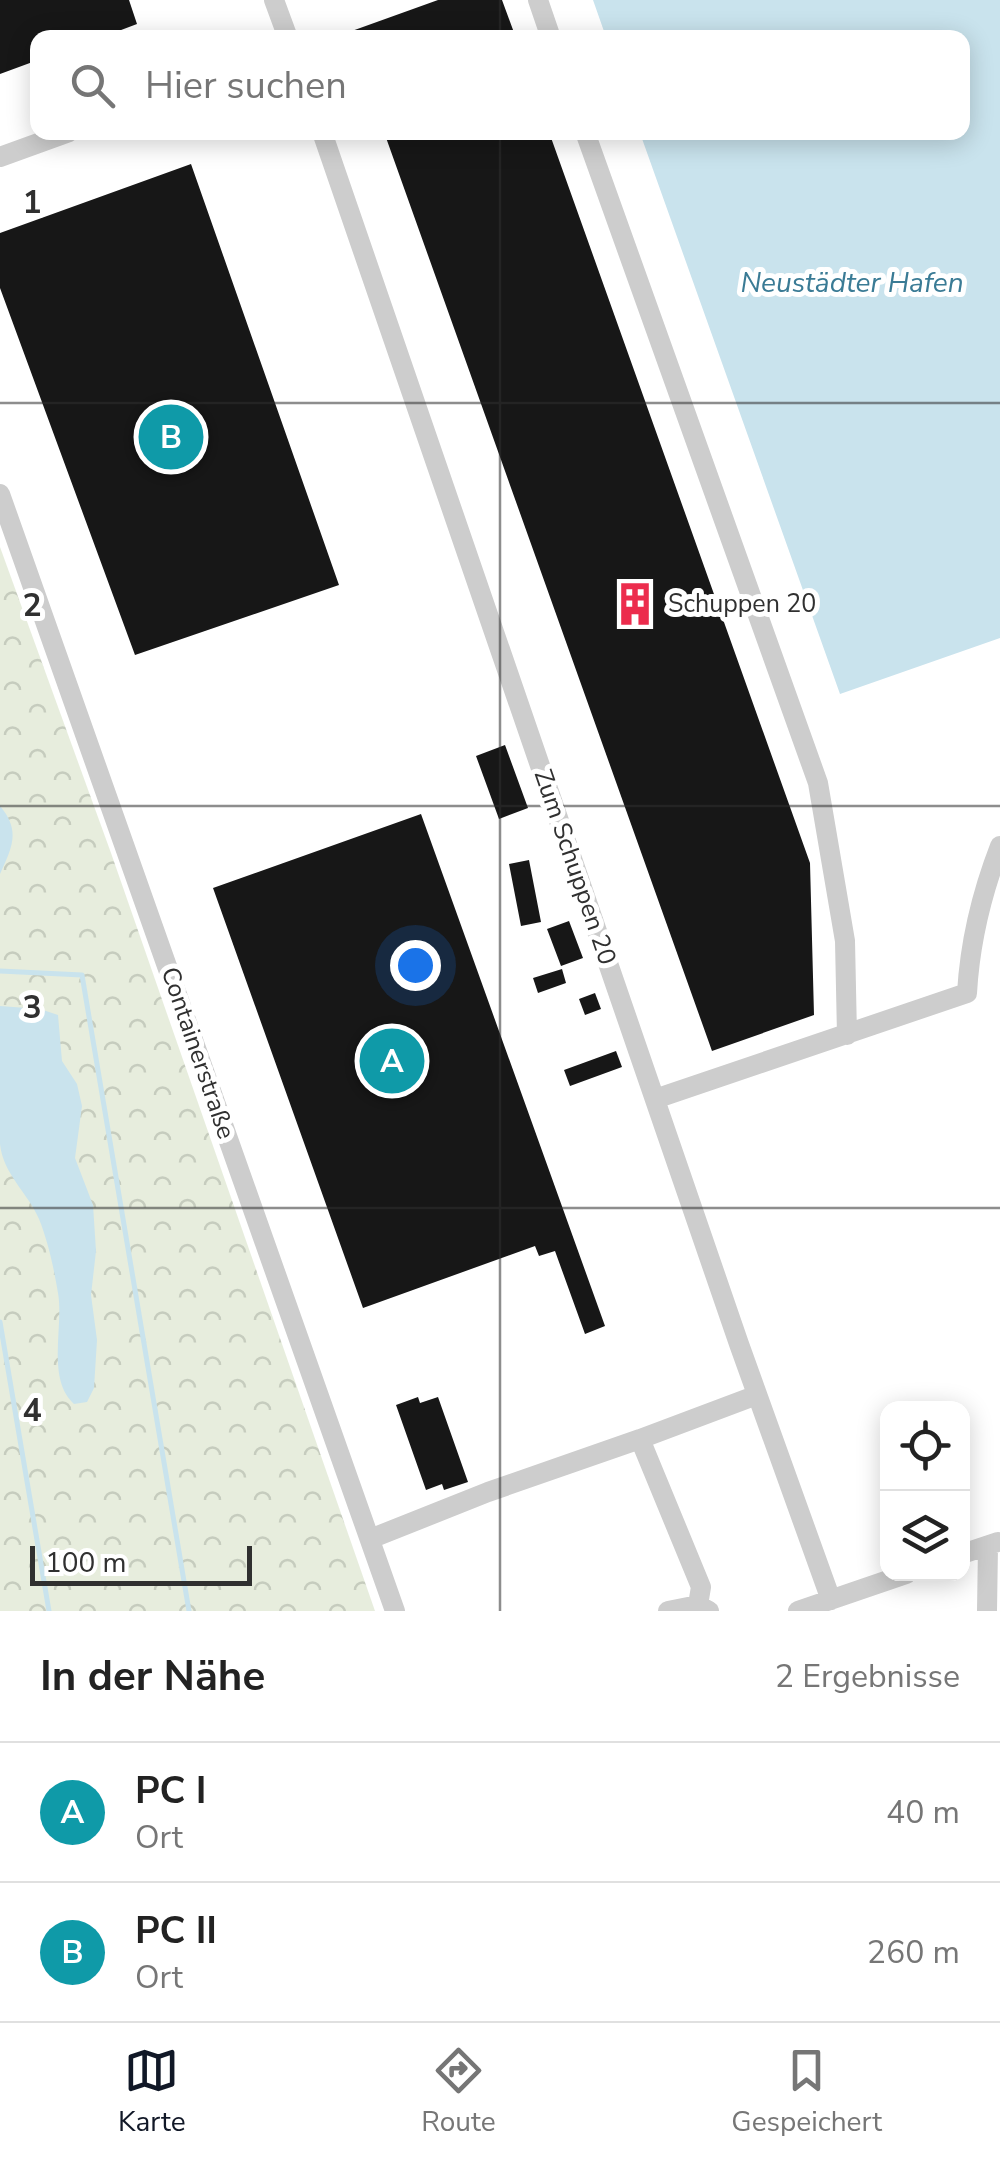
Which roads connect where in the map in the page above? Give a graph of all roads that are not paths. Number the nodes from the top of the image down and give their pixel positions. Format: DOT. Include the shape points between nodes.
graph roads {
  1 [pos="274,0"];
  2 [pos="538,0"];
  3 [pos="285,30"];
  4 [pos="548,30"];
  5 [pos="47,140"];
  6 [pos="325,140"];
  7 [pos="589,140"];
  8 [pos="0,157"];
  9 [pos="0,494"];
  10 [pos="1000,846"];
  11 [pos="847,1035"];
  12 [pos="655,1100"];
  13 [pos="757,1396"];
  14 [pos="640,1439"];
  15 [pos="370,1538"];
  16 [pos="994,1544"];
  17 [pos="970,1552"];
  18 [pos="886,1581"];
  19 [pos="831,1600"];
  20 [pos="704,1608"];
  21 [pos="396,1611"];
  22 [pos="668,1611"];
  23 [pos="798,1611"];
  24 [pos="987,1611"];
  1 -- 3 [label="lane"];
  2 -- 4 [label="lane"];
  5 -- 8 [label="lane"];
  6 -- 12 [label="lane, Zum Schuppen 20"];
  7 -- 11 [label="lane" via="818,783 844,941"];
  9 -- 15 [label="lane, Containerstraße"];
  10 -- 11 [label="lane" via="982,892 967,994"];
  11 -- 12 [label="lane"];
  12 -- 13 [label="lane, Zum Schuppen 20"];
  13 -- 14 [label="lane"];
  13 -- 19 [label="lane, Zum Schuppen 20"];
  14 -- 15 [label="lane"];
  14 -- 20 [label="lane"];
  15 -- 21 [label="lane, Containerstraße"];
  16 -- 17 [label="lane"];
  16 -- 24 [label="lane"];
  18 -- 19 [label="lane"];
  19 -- 23 [label="lane"];
  20 -- 22 [label="lane"];
}
